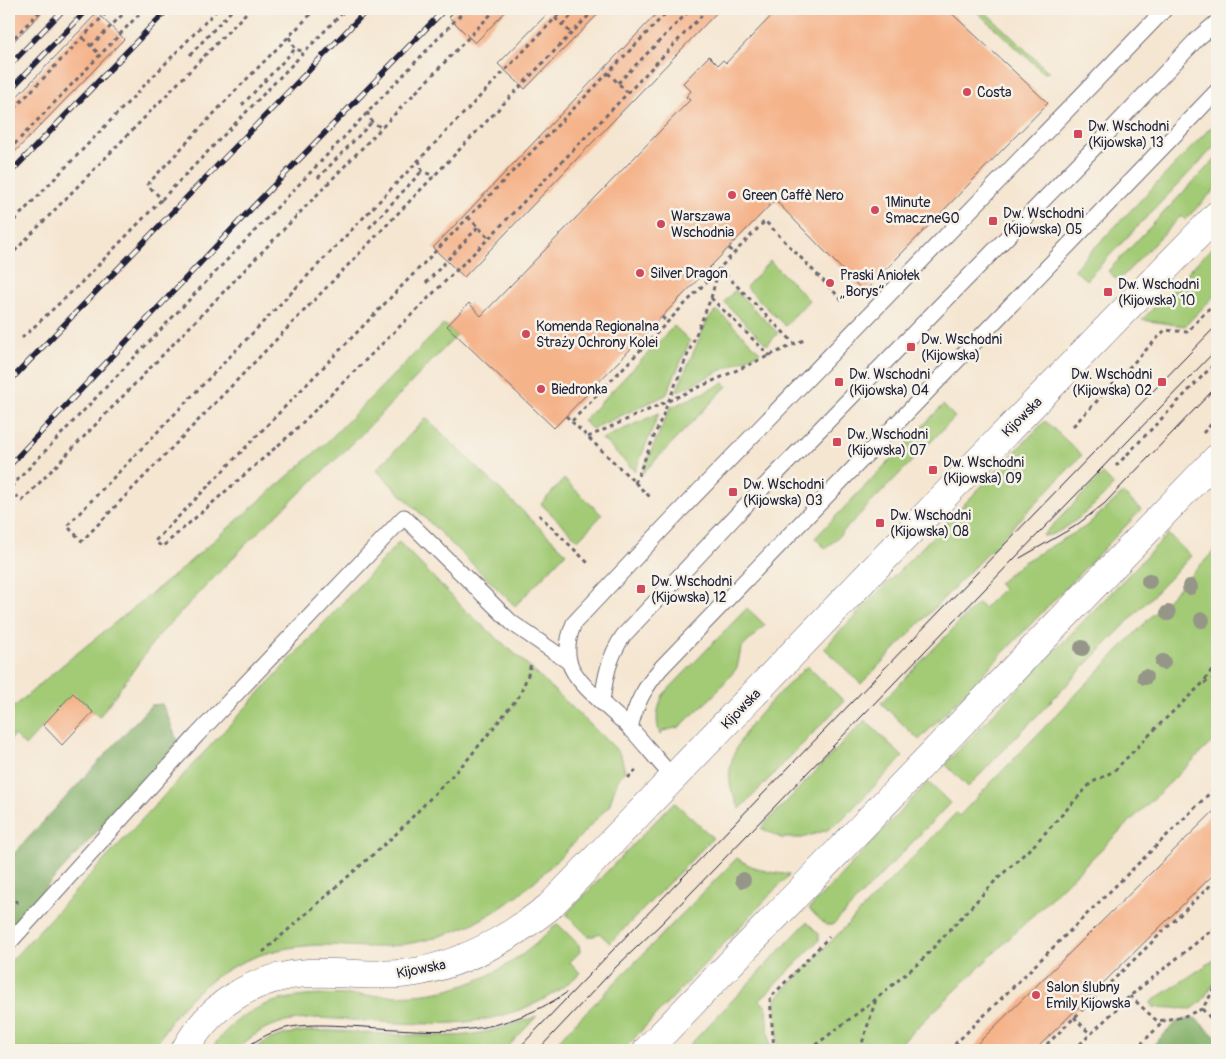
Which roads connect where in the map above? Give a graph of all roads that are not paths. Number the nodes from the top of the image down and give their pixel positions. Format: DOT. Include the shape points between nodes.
graph roads {
  1 [pos="1165,9"];
  2 [pos="1217,22"];
  3 [pos="1217,91"];
  4 [pos="1217,215"];
  5 [pos="1217,458"];
  6 [pos="569,662"];
  7 [pos="602,702"];
  8 [pos="630,729"];
  9 [pos="674,778"];
  10 [pos="9,943"];
  11 [pos="185,1050"];
  12 [pos="647,1050"];
  1 -- 6 [label="lane" via="582,614 569,634"];
  2 -- 7 [label="lane" via="747,504 623,636 610,659"];
  3 -- 8 [label="lane" via="661,668 646,685"];
  4 -- 9 [label="street, Kijowska"];
  5 -- 12 [label="street"];
  6 -- 7 [label="lane" via="577,678"];
  6 -- 10 [label="lane" via="512,623 404,517 197,735"];
  7 -- 8 [label="lane"];
  8 -- 9 [label="lane"];
  9 -- 11 [label="street, Kijowska" via="549,907 497,943 448,965 421,971 396,975 308,973 256,985 228,1000 209,1016"];
}
